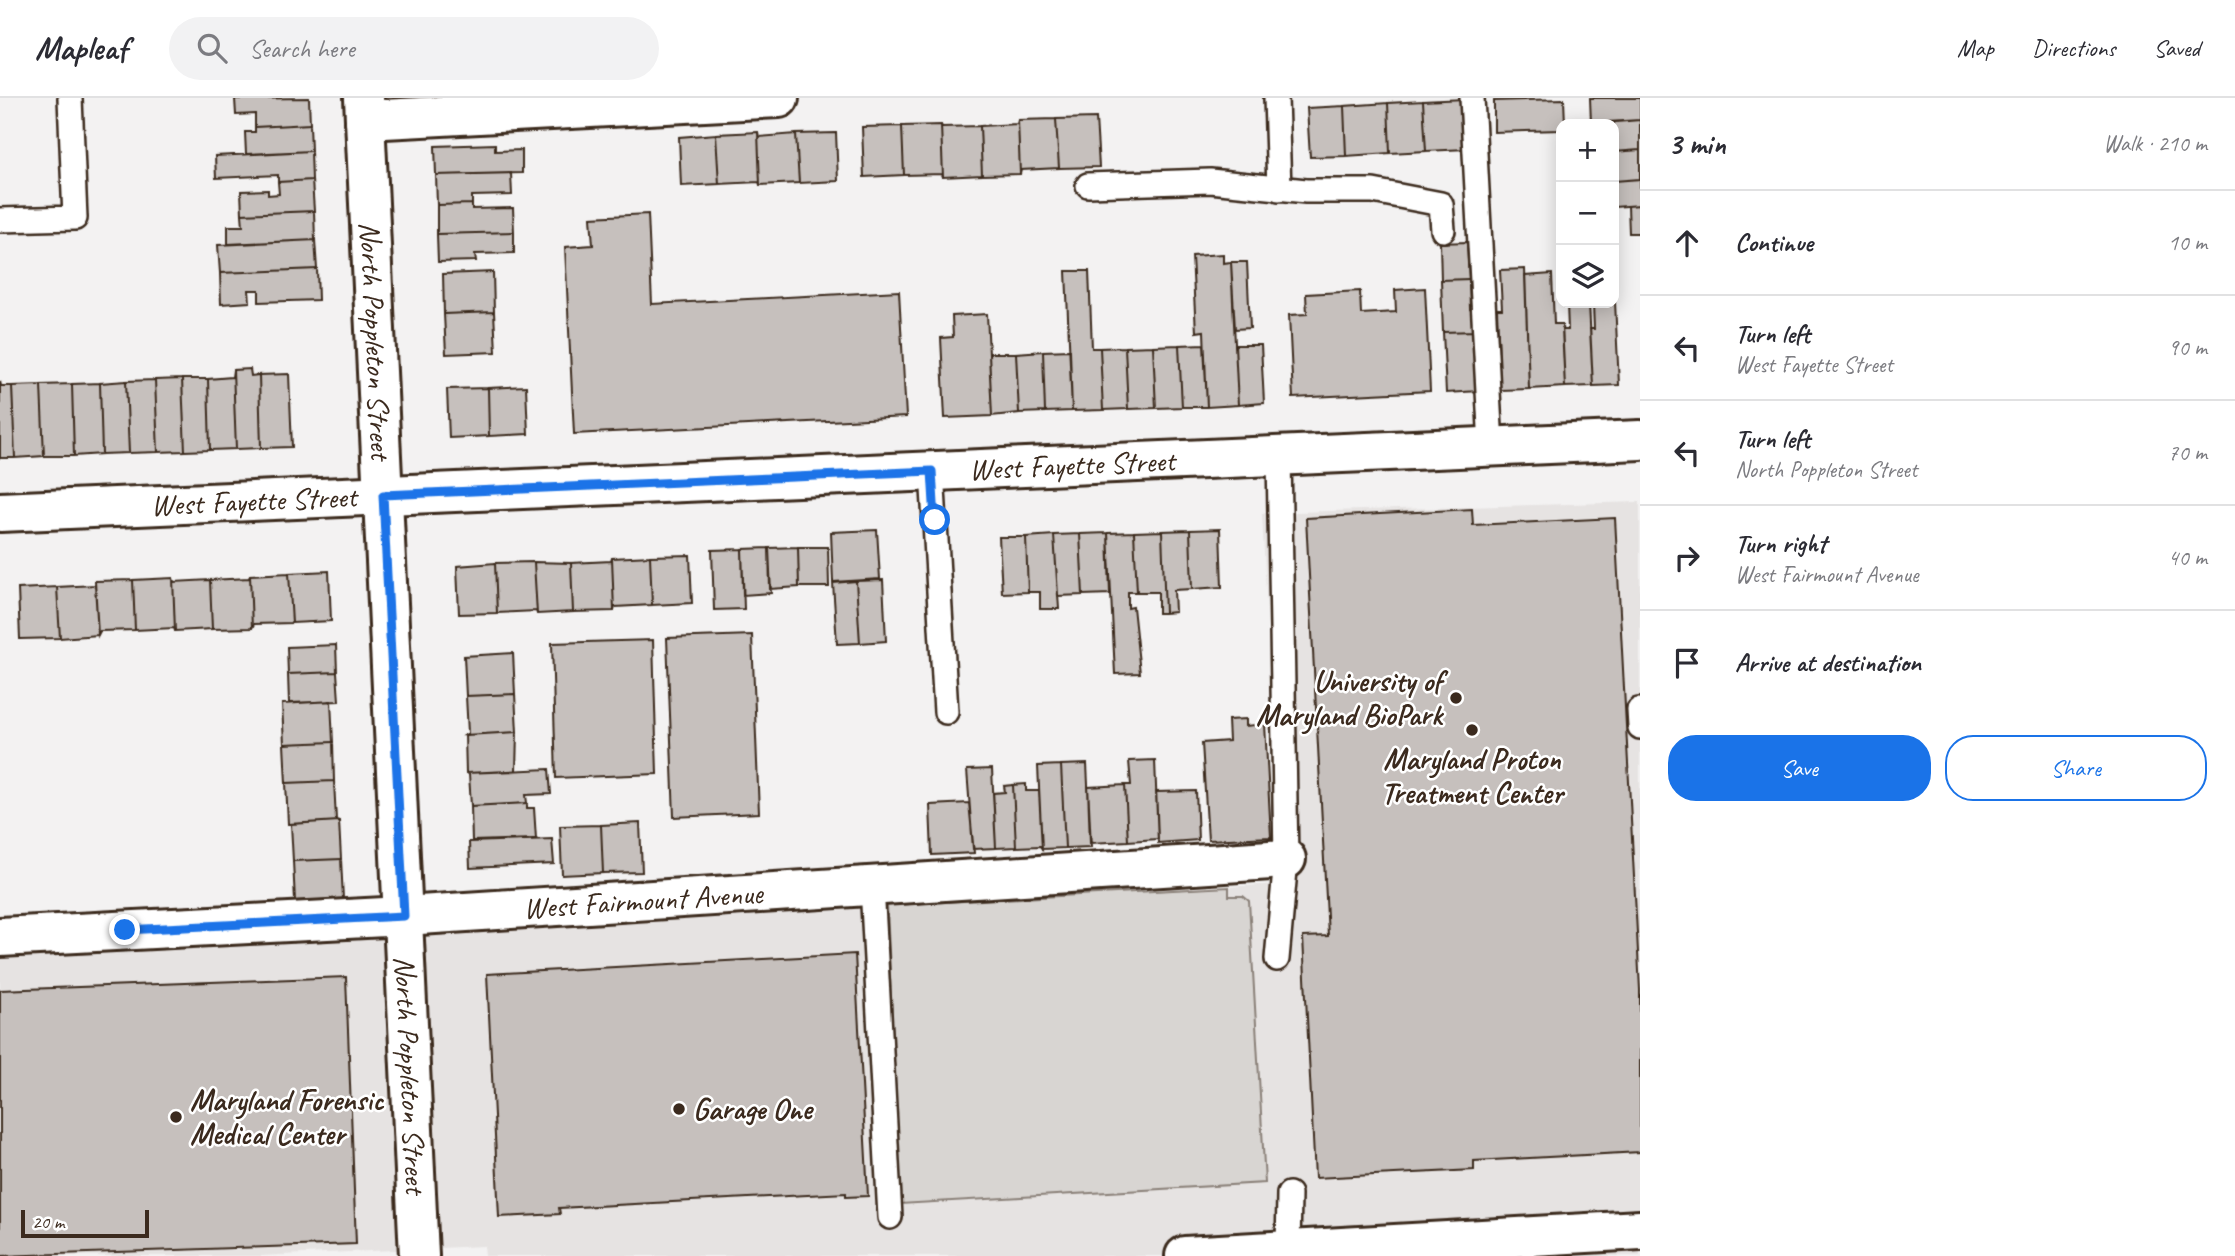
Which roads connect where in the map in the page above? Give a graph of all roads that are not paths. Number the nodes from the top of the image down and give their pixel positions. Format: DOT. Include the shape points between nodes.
graph roads {
  1 [pos="70,98"];
  2 [pos="779,98"];
  3 [pos="1276,98"];
  4 [pos="1472,98"];
  5 [pos="364,109"];
  6 [pos="1088,185"];
  7 [pos="1279,189"];
  8 [pos="0,220"];
  9 [pos="1443,230"];
  10 [pos="1640,440"];
  11 [pos="1491,446"];
  12 [pos="1279,456"];
  13 [pos="932,471"];
  14 [pos="383,495"];
  15 [pos="0,512"];
  16 [pos="1639,710"];
  17 [pos="946,712"];
  18 [pos="1640,727"];
  19 [pos="1286,859"];
  20 [pos="872,886"];
  21 [pos="404,916"];
  22 [pos="0,937"];
  23 [pos="1277,959"];
  24 [pos="1289,1194"];
  25 [pos="890,1217"];
  26 [pos="1640,1230"];
  27 [pos="1288,1250"];
  28 [pos="419,1256"];
  29 [pos="1185,1256"];
  1 -- 8 [label="lane" via="75,218"];
  2 -- 5 [label="street"];
  3 -- 7 [label="lane"];
  4 -- 11 [label="lane"];
  5 -- 14 [label="street, North Poppleton Street"];
  6 -- 7 [label="lane" via="1210,181"];
  7 -- 9 [label="lane" via="1373,191 1441,204"];
  10 -- 11 [label="street, West Fayette Street"];
  11 -- 12 [label="street, West Fayette Street"];
  12 -- 13 [label="street, West Fayette Street"];
  12 -- 19 [label="lane"];
  13 -- 14 [label="street, West Fayette Street"];
  13 -- 17 [label="lane"];
  14 -- 15 [label="street, West Fayette Street"];
  14 -- 21 [label="street, North Poppleton Street"];
  16 -- 18 [label="lane"];
  19 -- 20 [label="street, West Fairmount Avenue"];
  19 -- 23 [label="lane"];
  20 -- 21 [label="street, West Fairmount Avenue"];
  20 -- 25 [label="lane"];
  21 -- 22 [label="street, West Fairmount Avenue"];
  21 -- 28 [label="street, North Poppleton Street"];
  24 -- 27 [label="lane"];
  26 -- 27 [label="street"];
  27 -- 29 [label="street"];
}
